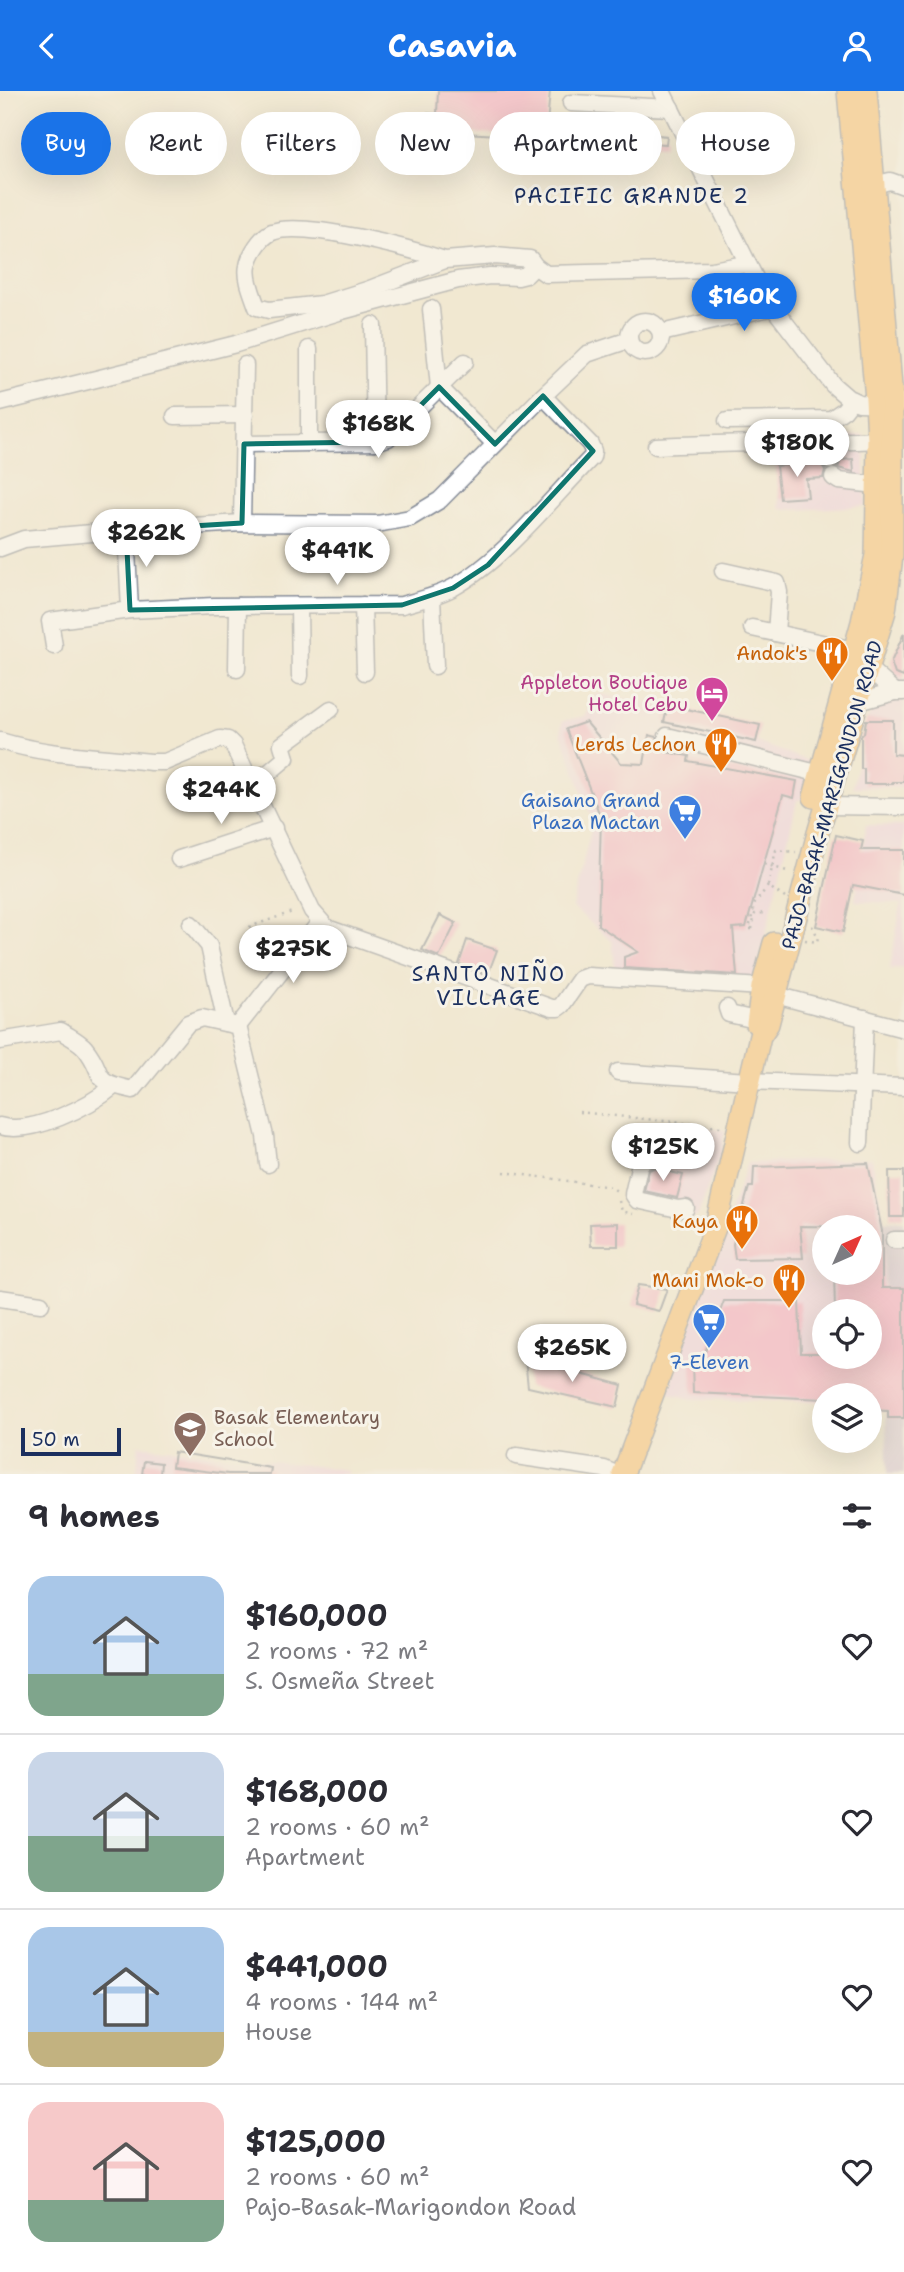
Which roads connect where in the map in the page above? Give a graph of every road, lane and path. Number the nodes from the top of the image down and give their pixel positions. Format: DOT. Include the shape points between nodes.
graph roads {
  1 [pos="662,91"];
  2 [pos="848,91"];
  3 [pos="866,91"];
  4 [pos="571,103"];
  5 [pos="671,109"];
  6 [pos="874,185"];
  7 [pos="904,186"];
  8 [pos="445,260"];
  9 [pos="746,264"];
  10 [pos="535,266"];
  11 [pos="768,301"];
  12 [pos="431,309"];
  13 [pos="373,325"];
  14 [pos="661,333"];
  15 [pos="629,340"];
  16 [pos="309,349"];
  17 [pos="465,362"];
  18 [pos="245,366"];
  19 [pos="439,387"];
  20 [pos="543,395"];
  21 [pos="852,400"];
  22 [pos="0,403"];
  23 [pos="891,403"];
  24 [pos="245,415"];
  25 [pos="175,416"];
  26 [pos="727,421"];
  27 [pos="885,440"];
  28 [pos="375,442"];
  29 [pos="309,443"];
  30 [pos="830,443"];
  31 [pos="244,444"];
  32 [pos="495,444"];
  33 [pos="656,446"];
  34 [pos="877,485"];
  35 [pos="242,523"];
  36 [pos="126,530"];
  37 [pos="0,548"];
  38 [pos="723,571"];
  39 [pos="432,597"];
  40 [pos="299,605"];
  41 [pos="363,605"];
  42 [pos="237,606"];
  43 [pos="130,610"];
  44 [pos="752,628"];
  45 [pos="776,633"];
  46 [pos="54,646"];
  47 [pos="854,650"];
  48 [pos="435,666"];
  49 [pos="868,668"];
  50 [pos="237,669"];
  51 [pos="365,672"];
  52 [pos="300,676"];
  53 [pos="899,692"];
  54 [pos="858,702"];
  55 [pos="331,709"];
  56 [pos="667,736"];
  57 [pos="0,741"];
  58 [pos="821,774"];
  59 [pos="253,786"];
  60 [pos="827,806"];
  61 [pos="904,807"];
  62 [pos="274,828"];
  63 [pos="799,852"];
  64 [pos="179,859"];
  65 [pos="764,864"];
  66 [pos="783,870"];
  67 [pos="768,886"];
  68 [pos="786,898"];
  69 [pos="764,913"];
  70 [pos="316,916"];
  71 [pos="191,924"];
  72 [pos="811,924"];
  73 [pos="248,927"];
  74 [pos="817,942"];
  75 [pos="769,991"];
  76 [pos="726,994"];
  77 [pos="865,1018"];
  78 [pos="232,1024"];
  79 [pos="758,1028"];
  80 [pos="904,1030"];
  81 [pos="0,1041"];
  82 [pos="618,1072"];
  83 [pos="748,1081"];
  84 [pos="114,1086"];
  85 [pos="862,1086"];
  86 [pos="904,1087"];
  87 [pos="579,1112"];
  88 [pos="0,1126"];
  89 [pos="738,1129"];
  90 [pos="860,1143"];
  91 [pos="648,1159"];
  92 [pos="268,1164"];
  93 [pos="504,1172"];
  94 [pos="686,1208"];
  95 [pos="641,1215"];
  96 [pos="0,1298"];
  97 [pos="41,1304"];
  98 [pos="516,1456"];
  99 [pos="616,1474"];
  100 [pos="623,1474"];
  1 -- 5 [label="street"];
  2 -- 23 [label="main road, PAJO-BASAK-MARIGONDON ROAD"];
  3 -- 6 [label="main road, PAJO-BASAK-MARIGONDON ROAD"];
  4 -- 5 [label="street"];
  5 -- 9 [label="street"];
  6 -- 7 [label="street" via="890,181"];
  6 -- 23 [label="main road, PAJO-BASAK-MARIGONDON ROAD"];
  8 -- 8 [label="street" via="322,305 269,310 257,307 247,272 261,241 283,230 322,231"];
  8 -- 10 [label="street" via="522,257"];
  9 -- 10 [label="street" via="712,270 546,274"];
  9 -- 11 [label="street"];
  10 -- 22 [label="street" via="526,275 458,280"];
  11 -- 14 [label="street" via="707,323"];
  11 -- 21 [label="street" via="833,386"];
  12 -- 19 [label="street"];
  13 -- 28 [label="street"];
  14 -- 15 [label="street" via="660,344 651,352 635,350"];
  14 -- 15 [label="street" via="652,321 641,320 630,330"];
  15 -- 20 [label="street" via="587,354"];
  16 -- 29 [label="street"];
  17 -- 19 [label="street"];
  18 -- 24 [label="street"];
  19 -- 28 [label="street" via="388,438"];
  19 -- 32 [label="street"];
  20 -- 32 [label="street"];
  20 -- 39 [label="street" via="590,444 592,457 488,565"];
  21 -- 23 [label="street"];
  21 -- 26 [label="street" via="831,419"];
  23 -- 27 [label="main road, PAJO-BASAK-MARIGONDON ROAD"];
  24 -- 25 [label="street"];
  24 -- 31 [label="street"];
  27 -- 30 [label="street"];
  27 -- 34 [label="main road, PAJO-BASAK-MARIGONDON ROAD"];
  27 -- 49 [label="main road, PAJO-BASAK-MARIGONDON ROAD" via="892,556 885,611"];
  28 -- 29 [label="street"];
  29 -- 31 [label="street"];
  30 -- 33 [label="street"];
  30 -- 34 [label="street" via="832,469 839,481"];
  31 -- 35 [label="street"];
  32 -- 35 [label="street" via="440,500 410,518 377,524"];
  34 -- 47 [label="main road, PAJO-BASAK-MARIGONDON ROAD" via="876,555"];
  35 -- 36 [label="street"];
  36 -- 37 [label="street" via="23,539"];
  36 -- 43 [label="street"];
  38 -- 45 [label="street" via="777,583"];
  39 -- 41 [label="street" via="402,605"];
  39 -- 48 [label="street"];
  40 -- 41 [label="street"];
  40 -- 42 [label="street"];
  40 -- 52 [label="street"];
  41 -- 51 [label="street"];
  42 -- 43 [label="street"];
  42 -- 50 [label="street"];
  43 -- 46 [label="street" via="50,621"];
  44 -- 45 [label="street"];
  45 -- 47 [label="street"];
  47 -- 58 [label="main road, PAJO-BASAK-MARIGONDON ROAD"];
  49 -- 53 [label="street"];
  49 -- 54 [label="main road, PAJO-BASAK-MARIGONDON ROAD"];
  53 -- 54 [label="street"];
  54 -- 60 [label="main road, PAJO-BASAK-MARIGONDON ROAD"];
  55 -- 59 [label="street" via="282,745 286,758"];
  56 -- 58 [label="street"];
  57 -- 59 [label="street" via="63,755 165,762 220,739 228,740"];
  58 -- 63 [label="main road, PAJO-BASAK-MARIGONDON ROAD"];
  59 -- 62 [label="street"];
  60 -- 61 [label="street"];
  60 -- 75 [label="main road, PAJO-BASAK-MARIGONDON ROAD"];
  62 -- 64 [label="street"];
  62 -- 70 [label="street"];
  63 -- 66 [label="main road, PAJO-BASAK-MARIGONDON ROAD"];
  63 -- 66 [label="path" via="776,850"];
  65 -- 66 [label="path"];
  66 -- 67 [label="path"];
  66 -- 68 [label="main road, PAJO-BASAK-MARIGONDON ROAD"];
  67 -- 68 [label="path"];
  67 -- 69 [label="path" via="755,903 748,929 752,929 755,913"];
  68 -- 75 [label="main road, PAJO-BASAK-MARIGONDON ROAD"];
  70 -- 73 [label="path" via="302,909"];
  70 -- 76 [label="street" via="327,928 552,1008 562,1005 580,979 588,976"];
  70 -- 78 [label="street"];
  71 -- 78 [label="street" via="209,946"];
  72 -- 74 [label="path"];
  75 -- 76 [label="street"];
  75 -- 77 [label="street"];
  75 -- 79 [label="main road, PAJO-BASAK-MARIGONDON ROAD" via="768,1024"];
  76 -- 79 [label="street" via="729,1014"];
  77 -- 80 [label="street"];
  77 -- 85 [label="street"];
  78 -- 84 [label="street" via="202,1018 188,1023 133,1090"];
  78 -- 92 [label="street" via="265,1136"];
  79 -- 83 [label="main road, PAJO-BASAK-MARIGONDON ROAD"];
  81 -- 84 [label="street" via="61,1031 84,1047 102,1080"];
  82 -- 83 [label="street"];
  83 -- 85 [label="street"];
  83 -- 89 [label="main road, PAJO-BASAK-MARIGONDON ROAD"];
  84 -- 88 [label="street" via="65,1115 22,1128"];
  85 -- 86 [label="street"];
  85 -- 90 [label="street"];
  87 -- 89 [label="path"];
  89 -- 100 [label="main road, PAJO-BASAK-MARIGONDON ROAD" via="716,1225"];
  91 -- 94 [label="street" via="640,1163 633,1194 637,1200"];
  93 -- 95 [label="path" via="611,1187 617,1191 622,1211"];
  96 -- 97 [label="street"];
  98 -- 99 [label="street"];
}
